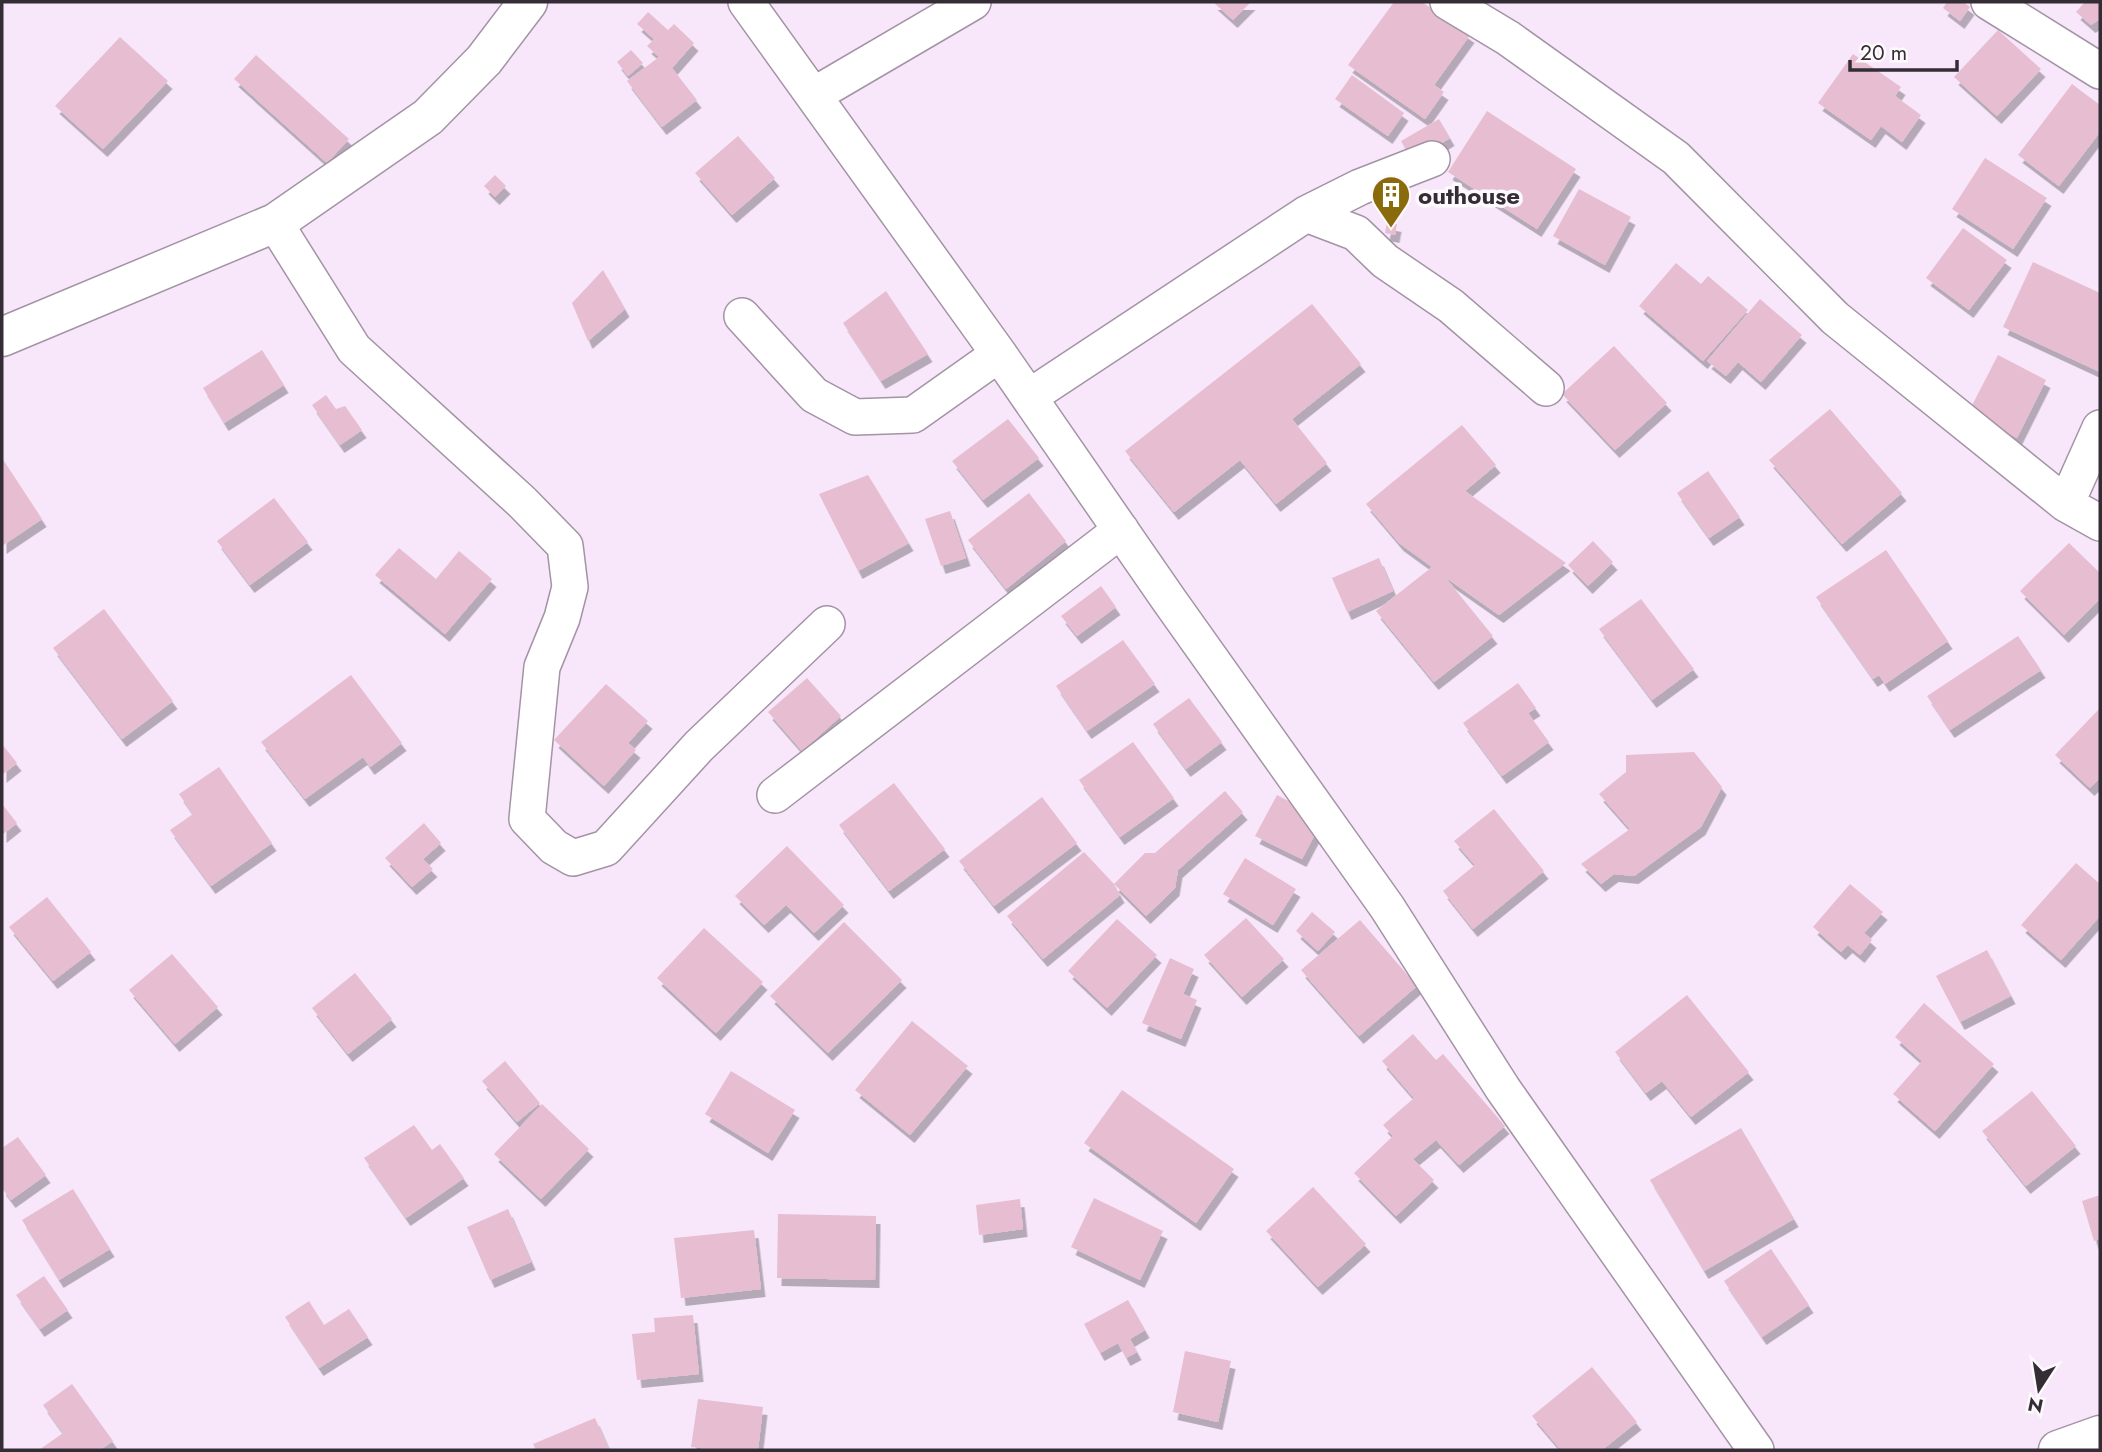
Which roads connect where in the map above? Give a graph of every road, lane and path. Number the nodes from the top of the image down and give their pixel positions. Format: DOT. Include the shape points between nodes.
graph roads {
  1 [pos="528,2"];
  2 [pos="746,2"];
  3 [pos="973,2"];
  4 [pos="1448,2"];
  5 [pos="1989,2"];
  6 [pos="2100,71"];
  7 [pos="814,95"];
  8 [pos="1433,159"];
  9 [pos="1306,214"];
  10 [pos="275,223"];
  11 [pos="742,316"];
  12 [pos="2,337"];
  13 [pos="999,354"];
  14 [pos="1546,388"];
  15 [pos="1029,397"];
  16 [pos="2100,428"];
  17 [pos="2066,504"];
  18 [pos="2100,523"];
  19 [pos="1121,530"];
  20 [pos="827,624"];
  21 [pos="775,795"];
  22 [pos="2100,1435"];
  23 [pos="1756,1450"];
  24 [pos="2058,1450"];
  1 -- 10 [label="main road" via="484,60 428,117"];
  2 -- 7 [label="street"];
  3 -- 7 [label="street"];
  4 -- 17 [label="street" via="1508,38 1676,158 1835,318"];
  5 -- 6 [label="street"];
  7 -- 13 [label="street"];
  8 -- 9 [label="street"];
  9 -- 14 [label="street" via="1356,233"];
  9 -- 15 [label="street"];
  10 -- 12 [label="main road"];
  10 -- 20 [label="street" via="354,349 565,546 570,587 542,667 527,819 554,848 573,858 606,848 699,746"];
  11 -- 13 [label="street" via="814,395 855,417 914,415"];
  13 -- 15 [label="street"];
  15 -- 19 [label="street"];
  16 -- 17 [label="street"];
  17 -- 18 [label="street"];
  19 -- 21 [label="street"];
  19 -- 23 [label="street" via="1387,906 1503,1089"];
  22 -- 24 [label="main road"];
}
